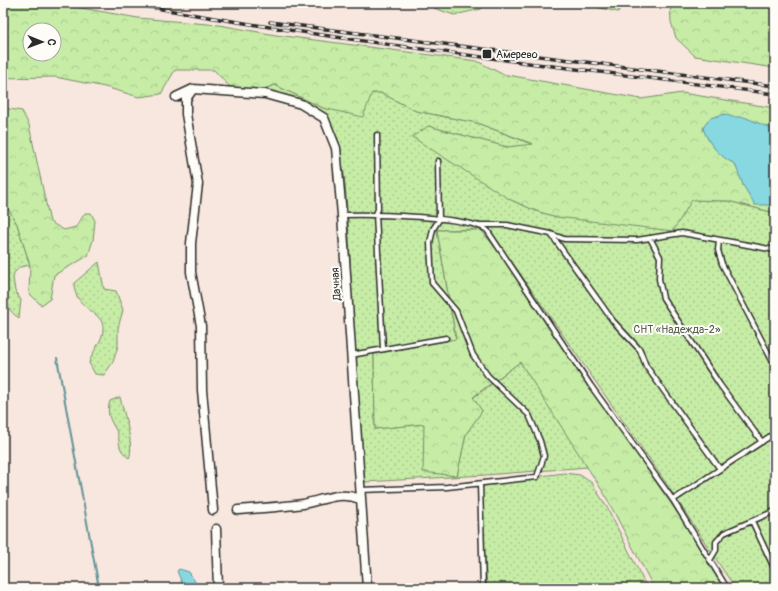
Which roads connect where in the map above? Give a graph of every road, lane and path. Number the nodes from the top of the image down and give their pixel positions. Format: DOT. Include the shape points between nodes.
graph roads {
  1 [pos="193,89"];
  2 [pos="176,97"];
  3 [pos="377,135"];
  4 [pos="438,161"];
  5 [pos="376,214"];
  6 [pos="342,215"];
  7 [pos="440,220"];
  8 [pos="481,225"];
  9 [pos="551,234"];
  10 [pos="650,238"];
  11 [pos="719,241"];
  12 [pos="775,250"];
  13 [pos="446,338"];
  14 [pos="383,348"];
  15 [pos="348,355"];
  16 [pos="775,366"];
  17 [pos="775,433"];
  18 [pos="762,442"];
  19 [pos="720,469"];
  20 [pos="480,484"];
  21 [pos="359,490"];
  22 [pos="360,499"];
  23 [pos="673,500"];
  24 [pos="213,510"];
  25 [pos="238,510"];
  26 [pos="775,511"];
  27 [pos="752,521"];
  28 [pos="216,529"];
  29 [pos="710,560"];
  30 [pos="775,570"];
  31 [pos="218,588"];
  32 [pos="367,588"];
  33 [pos="483,588"];
  34 [pos="727,588"];
  1 -- 2 [label="street"];
  1 -- 6 [label="street" via="225,88 266,94 301,104 324,118 336,148"];
  1 -- 24 [label="street" via="186,99 186,114 198,184 191,272 201,326 202,390"];
  3 -- 5 [label="lane"];
  4 -- 7 [label="lane"];
  5 -- 6 [label="lane"];
  5 -- 7 [label="lane"];
  5 -- 14 [label="lane"];
  6 -- 15 [label="street"];
  6 -- 22 [label="street, Дачная"];
  7 -- 8 [label="lane"];
  7 -- 20 [label="lane" via="433,229 430,243 432,283 456,311 473,355 480,366 529,416 544,456 537,477"];
  8 -- 9 [label="lane" via="507,225"];
  8 -- 23 [label="lane"];
  9 -- 10 [label="lane" via="564,239"];
  9 -- 19 [label="lane" via="613,321 640,350 646,366"];
  10 -- 11 [label="lane" via="682,233"];
  10 -- 18 [label="lane" via="660,257 659,279 662,298"];
  11 -- 12 [label="lane"];
  11 -- 16 [label="lane" via="718,250 722,264"];
  13 -- 14 [label="lane"];
  14 -- 15 [label="lane"];
  15 -- 21 [label="street" via="351,423"];
  17 -- 18 [label="lane"];
  18 -- 19 [label="lane"];
  19 -- 23 [label="lane"];
  20 -- 21 [label="lane"];
  20 -- 33 [label="lane"];
  22 -- 25 [label="street" via="338,496 304,504"];
  22 -- 32 [label="street, Дачная"];
  23 -- 29 [label="lane"];
  26 -- 27 [label="lane"];
  27 -- 29 [label="lane" via="724,533 716,542 716,550"];
  27 -- 30 [label="lane"];
  28 -- 31 [label="street"];
  29 -- 34 [label="lane"];
}
